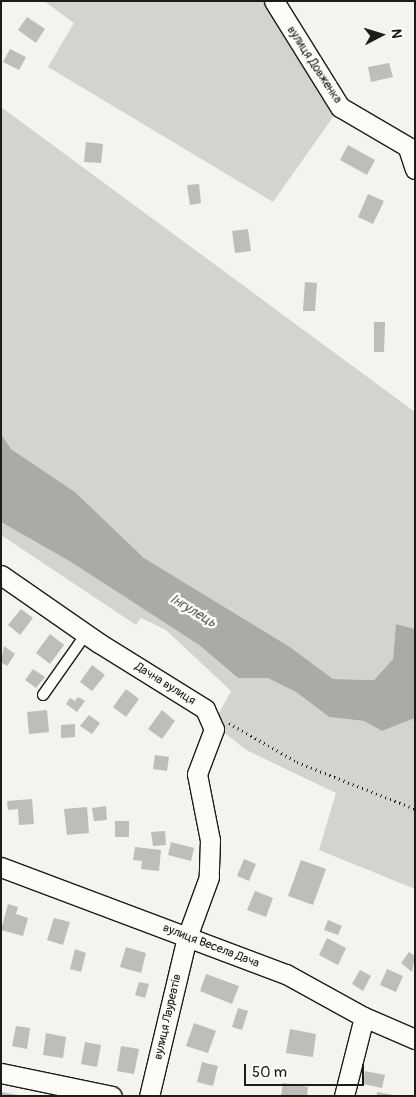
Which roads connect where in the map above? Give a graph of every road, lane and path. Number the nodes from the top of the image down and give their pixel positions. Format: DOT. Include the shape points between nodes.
graph roads {
  1 [pos="274,1"];
  2 [pos="412,149"];
  3 [pos="415,169"];
  4 [pos="1,575"];
  5 [pos="86,634"];
  6 [pos="43,695"];
  7 [pos="205,709"];
  8 [pos="415,809"];
  9 [pos="1,867"];
  10 [pos="186,937"];
  11 [pos="364,1017"];
  12 [pos="415,1039"];
  13 [pos="1,1073"];
  14 [pos="112,1096"];
  15 [pos="149,1096"];
  16 [pos="344,1096"];
  1 -- 2 [label="street, вулиця Довженка" via="340,107"];
  2 -- 3 [label="street"];
  4 -- 5 [label="street, Дачна вулиця"];
  5 -- 6 [label="lane"];
  5 -- 7 [label="street, Дачна вулиця"];
  7 -- 8 [label="path" via="297,762"];
  7 -- 10 [label="street, Дачна вулиця" via="214,729 196,774 210,840 209,877"];
  9 -- 10 [label="street, вулиця Весела Дача"];
  10 -- 11 [label="street, вулиця Весела Дача" via="286,974"];
  10 -- 15 [label="street, вулиця Лауреатів"];
  11 -- 12 [label="street, вулиця Весела Дача"];
  11 -- 16 [label="street"];
  13 -- 14 [label="street"];
}
